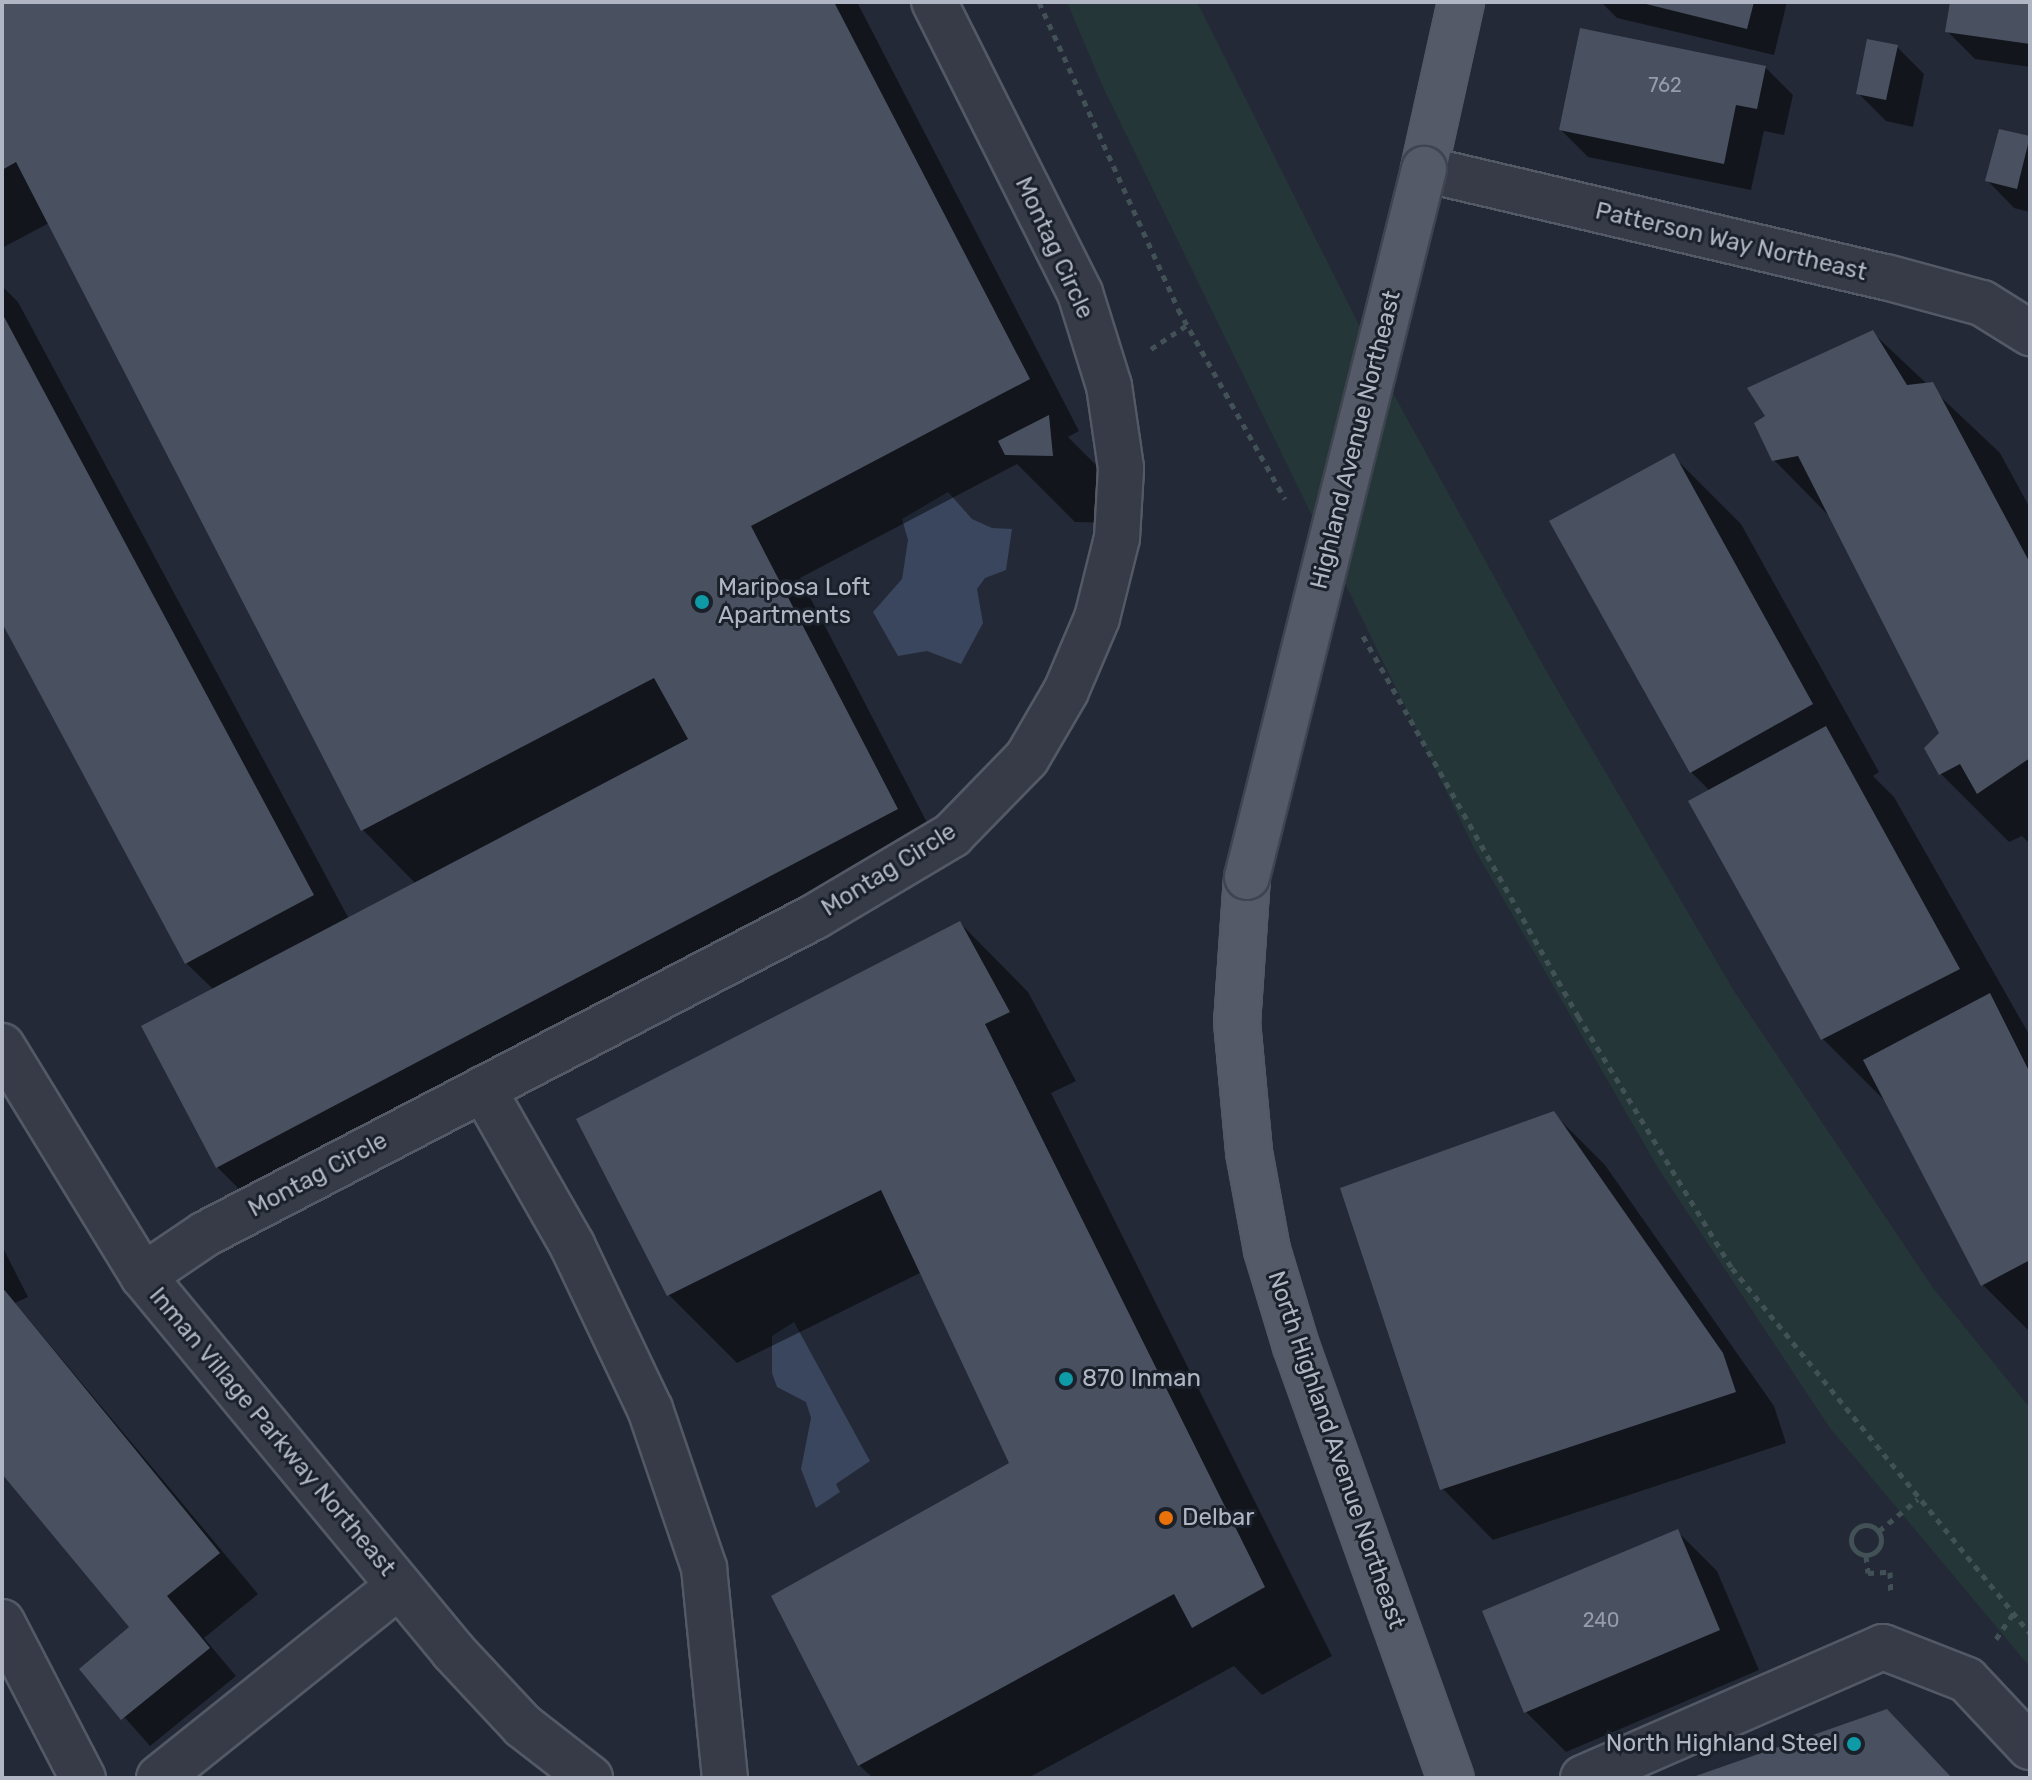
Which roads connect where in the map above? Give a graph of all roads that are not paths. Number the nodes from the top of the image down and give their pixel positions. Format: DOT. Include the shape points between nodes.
graph roads {
  1 [pos="934,2"];
  2 [pos="1461,2"];
  3 [pos="1424,169"];
  4 [pos="2030,333"];
  5 [pos="1247,877"];
  6 [pos="2,1046"];
  7 [pos="483,1089"];
  8 [pos="143,1276"];
  9 [pos="399,1586"];
  10 [pos="2,1622"];
  11 [pos="2030,1747"];
  12 [pos="83,1778"];
  13 [pos="159,1778"];
  14 [pos="590,1778"];
  15 [pos="725,1778"];
  16 [pos="1451,1778"];
  17 [pos="1583,1778"];
  1 -- 7 [label="street, Montag Circle" via="1080,293 1109,386 1121,468 1117,538 1097,618 1066,691 1027,758 952,835 814,917"];
  2 -- 3 [label="main road, Highland Avenue Northeast"];
  3 -- 4 [label="street, Patterson Way Northeast" via="1886,277 1982,303"];
  3 -- 5 [label="main road, Highland Avenue Northeast, bridge"];
  5 -- 16 [label="main road, North Highland Avenue Northeast" via="1237,1022 1249,1152 1267,1250 1296,1346"];
  6 -- 8 [label="street, Inman Village Parkway Northeast"];
  7 -- 8 [label="street, Montag Circle" via="205,1234"];
  7 -- 15 [label="street" via="572,1245 650,1409 704,1568"];
  8 -- 9 [label="street, Inman Village Parkway Northeast"];
  9 -- 13 [label="street"];
  9 -- 14 [label="street, Inman Village Parkway Northeast" via="523,1726"];
  10 -- 12 [label="street"];
  11 -- 17 [label="street" via="1967,1680 1883,1647"];
}
